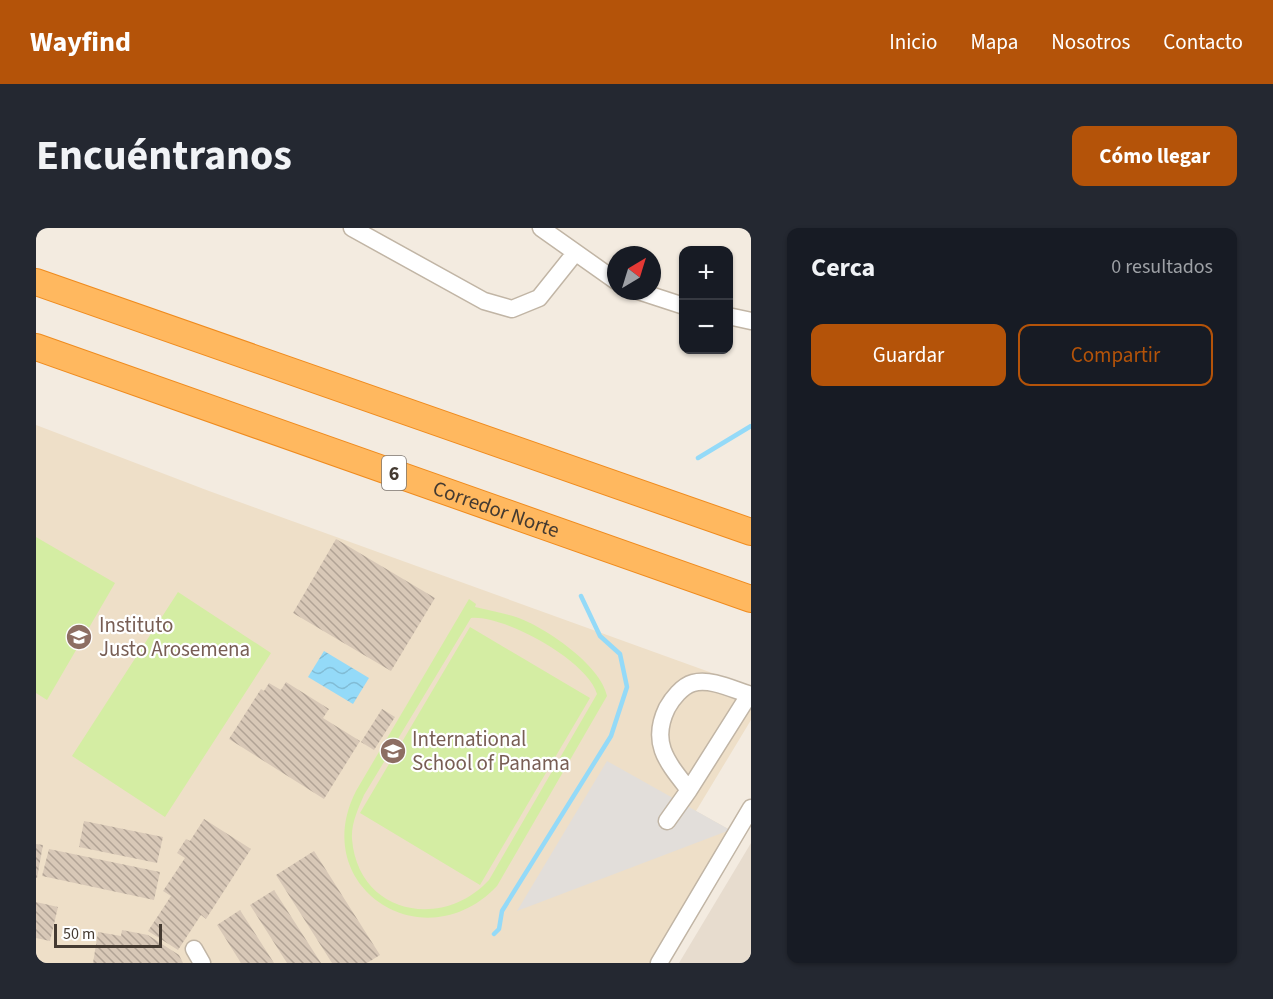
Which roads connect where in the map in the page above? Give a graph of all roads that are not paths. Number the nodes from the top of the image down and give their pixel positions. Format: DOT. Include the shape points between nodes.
graph roads {
  1 [pos="352,228"];
  2 [pos="541,228"];
  3 [pos="575,254"];
  4 [pos="607,275"];
  5 [pos="36,282"];
  6 [pos="661,298"];
  7 [pos="679,304"];
  8 [pos="733,317"];
  9 [pos="751,321"];
  10 [pos="36,347"];
  11 [pos="751,532"];
  12 [pos="751,599"];
  13 [pos="750,695"];
  14 [pos="689,790"];
  15 [pos="751,808"];
  16 [pos="668,821"];
  17 [pos="744,834"];
  18 [pos="659,963"];
  1 -- 3 [label="street" via="484,301 512,309 539,298"];
  2 -- 3 [label="street"];
  3 -- 4 [label="street"];
  5 -- 11 [label="highway"];
  6 -- 7 [label="street"];
  8 -- 9 [label="street"];
  10 -- 12 [label="highway, Corredor Norte / 6"];
  13 -- 14 [label="street"];
  13 -- 14 [label="street" via="717,684 693,683 672,698 658,726 661,747"];
  14 -- 16 [label="street"];
  15 -- 17 [label="street"];
  17 -- 18 [label="street"];
}
